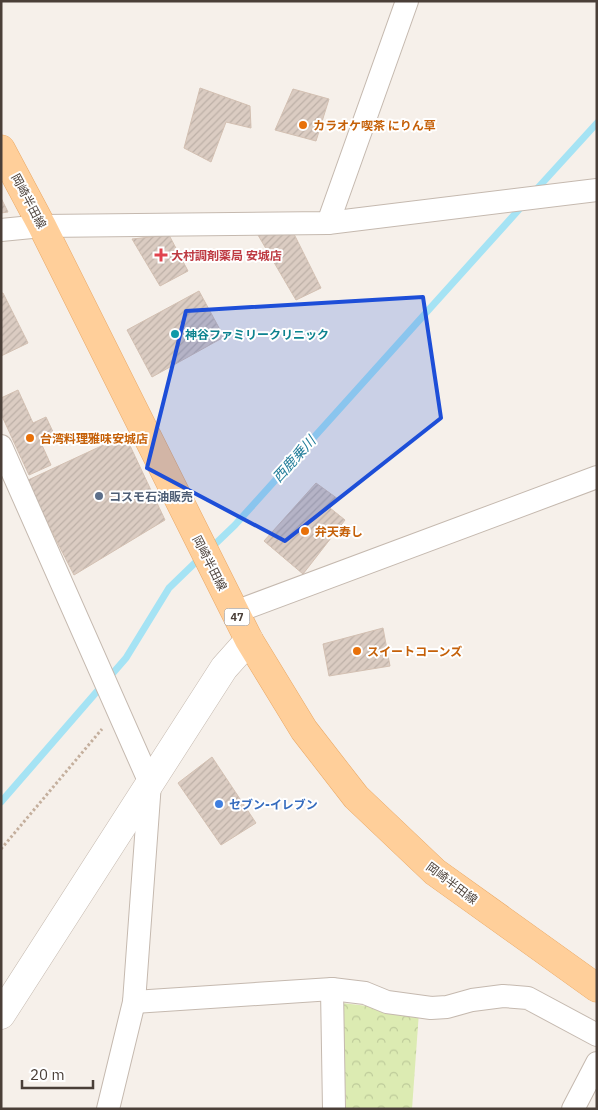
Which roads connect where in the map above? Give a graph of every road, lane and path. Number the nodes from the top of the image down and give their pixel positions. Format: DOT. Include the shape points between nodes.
graph roads {
  1 [pos="407,1"];
  2 [pos="1,149"];
  3 [pos="597,190"];
  4 [pos="328,223"];
  5 [pos="42,226"];
  6 [pos="1,230"];
  7 [pos="1,446"];
  8 [pos="597,477"];
  9 [pos="10,488"];
  10 [pos="235,612"];
  11 [pos="249,640"];
  12 [pos="118,710"];
  13 [pos="150,783"];
  14 [pos="1,849"];
  15 [pos="597,988"];
  16 [pos="332,989"];
  17 [pos="134,1002"];
  18 [pos="1,1015"];
  19 [pos="597,1035"];
  20 [pos="597,1063"];
  21 [pos="108,1109"];
  22 [pos="334,1109"];
  23 [pos="573,1109"];
  1 -- 4 [label="street"];
  2 -- 5 [label="main road, 岡崎半田線 / 47"];
  3 -- 4 [label="street"];
  4 -- 5 [label="street"];
  5 -- 6 [label="street"];
  5 -- 10 [label="main road, 岡崎半田線 / 47"];
  7 -- 9 [label="street"];
  8 -- 10 [label="street"];
  9 -- 12 [label="street"];
  10 -- 11 [label="main road, 岡崎半田線 / 47"];
  11 -- 13 [label="street" via="224,668"];
  11 -- 15 [label="main road, 岡崎半田線 / 47" via="304,730 356,797 435,872"];
  12 -- 13 [label="street"];
  12 -- 14 [label="path"];
  13 -- 17 [label="street"];
  13 -- 18 [label="street"];
  16 -- 17 [label="street"];
  16 -- 19 [label="street" via="431,1008 503,996 528,998"];
  16 -- 22 [label="street"];
  17 -- 21 [label="street"];
  20 -- 23 [label="street"];
}
